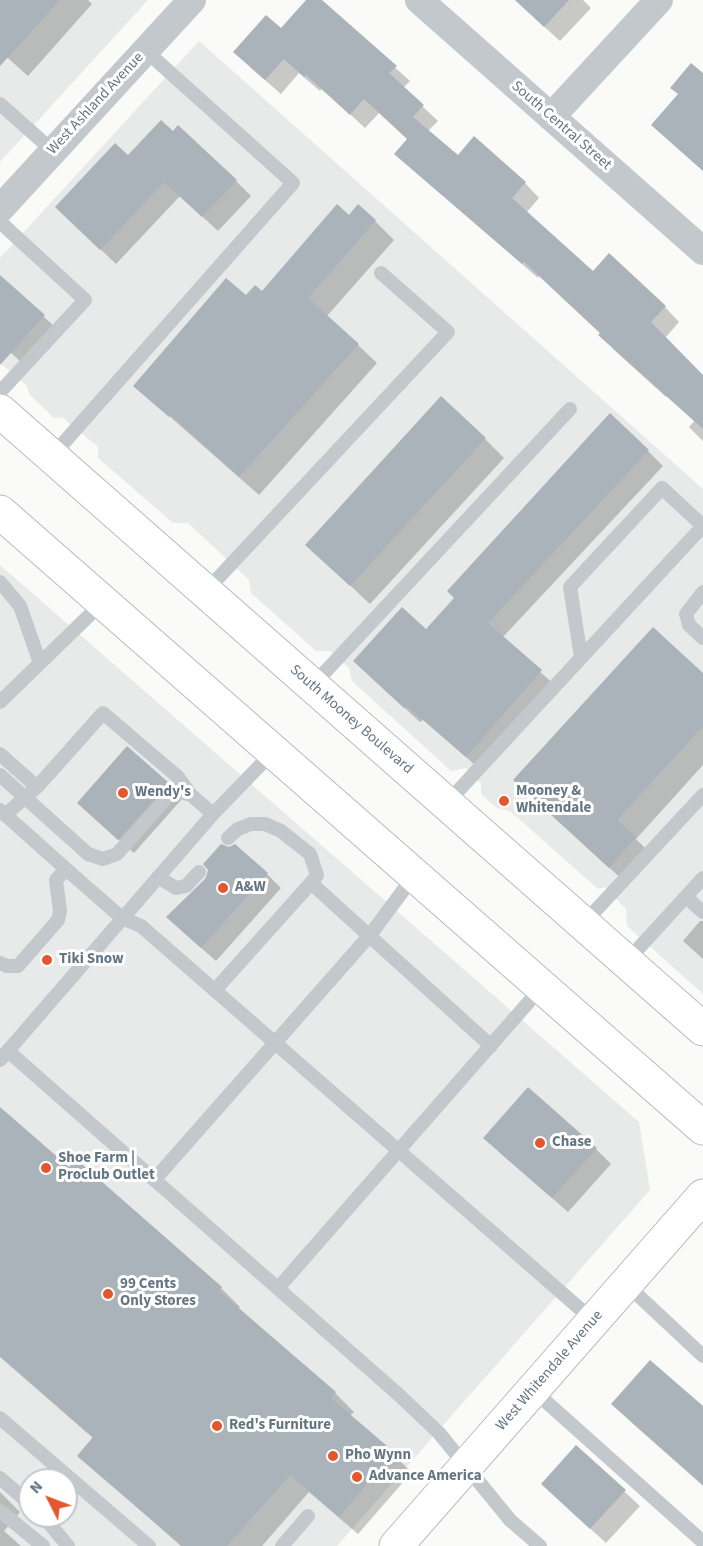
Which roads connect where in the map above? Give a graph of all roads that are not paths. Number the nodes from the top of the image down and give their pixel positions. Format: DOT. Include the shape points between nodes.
graph roads {
  1 [pos="192,0"];
  2 [pos="419,0"];
  3 [pos="659,0"];
  4 [pos="146,51"];
  5 [pos="0,104"];
  6 [pos="551,117"];
  7 [pos="52,151"];
  8 [pos="0,209"];
  9 [pos="0,222"];
  10 [pos="703,251"];
  11 [pos="381,273"];
  12 [pos="0,392"];
  13 [pos="570,409"];
  14 [pos="0,411"];
  15 [pos="52,456"];
  16 [pos="0,512"];
  17 [pos="703,526"];
  18 [pos="0,582"];
  19 [pos="206,591"];
  20 [pos="703,592"];
  21 [pos="103,602"];
  22 [pos="703,638"];
  23 [pos="581,657"];
  24 [pos="40,663"];
  25 [pos="312,686"];
  26 [pos="0,702"];
  27 [pos="273,753"];
  28 [pos="0,754"];
  29 [pos="0,775"];
  30 [pos="37,787"];
  31 [pos="191,795"];
  32 [pos="703,795"];
  33 [pos="25,797"];
  34 [pos="446,804"];
  35 [pos="3,813"];
  36 [pos="213,814"];
  37 [pos="228,838"];
  38 [pos="66,869"];
  39 [pos="199,872"];
  40 [pos="414,876"];
  41 [pos="158,877"];
  42 [pos="703,878"];
  43 [pos="311,883"];
  44 [pos="686,897"];
  45 [pos="703,912"];
  46 [pos="122,918"];
  47 [pos="583,924"];
  48 [pos="370,935"];
  49 [pos="626,962"];
  50 [pos="0,963"];
  51 [pos="541,988"];
  52 [pos="215,990"];
  53 [pos="703,1029"];
  54 [pos="275,1042"];
  55 [pos="491,1046"];
  56 [pos="4,1055"];
  57 [pos="703,1128"];
  58 [pos="399,1150"];
  59 [pos="155,1179"];
  60 [pos="703,1196"];
  61 [pos="626,1284"];
  62 [pos="279,1287"];
  63 [pos="594,1321"];
  64 [pos="703,1356"];
  65 [pos="533,1390"];
  66 [pos="0,1418"];
  67 [pos="465,1468"];
  68 [pos="0,1478"];
  69 [pos="18,1494"];
  70 [pos="0,1511"];
  71 [pos="308,1516"];
  72 [pos="53,1528"];
  73 [pos="703,1542"];
  74 [pos="43,1546"];
  75 [pos="68,1546"];
  76 [pos="149,1546"];
  77 [pos="282,1546"];
  78 [pos="396,1546"];
  79 [pos="540,1546"];
  1 -- 4 [label="street, West Ashland Avenue"];
  2 -- 6 [label="street, South Central Street"];
  3 -- 6 [label="street"];
  4 -- 7 [label="street, West Ashland Avenue"];
  4 -- 15 [label="lane" via="292,183"];
  5 -- 7 [label="lane"];
  6 -- 10 [label="street, South Central Street"];
  7 -- 8 [label="street, West Ashland Avenue"];
  9 -- 12 [label="lane" via="85,300"];
  11 -- 19 [label="lane" via="448,332"];
  13 -- 25 [label="lane"];
  14 -- 15 [label="main road, South Mooney Boulevard"];
  15 -- 19 [label="main road, South Mooney Boulevard"];
  16 -- 21 [label="main road"];
  17 -- 23 [label="lane"];
  17 -- 23 [label="lane" via="662,488 570,587"];
  18 -- 24 [label="lane" via="20,606"];
  19 -- 25 [label="main road, South Mooney Boulevard"];
  20 -- 22 [label="lane" via="686,614 689,625"];
  21 -- 24 [label="lane"];
  21 -- 27 [label="main road"];
  23 -- 34 [label="lane"];
  24 -- 26 [label="lane"];
  25 -- 34 [label="main road, South Mooney Boulevard"];
  27 -- 36 [label="lane"];
  27 -- 40 [label="main road"];
  28 -- 30 [label="lane"];
  29 -- 33 [label="lane"];
  30 -- 31 [label="lane" via="103,713 178,777"];
  30 -- 33 [label="lane"];
  31 -- 33 [label="lane" via="178,791 168,796 117,854 103,859 88,854"];
  31 -- 36 [label="lane"];
  32 -- 47 [label="lane"];
  33 -- 35 [label="lane"];
  34 -- 47 [label="main road, South Mooney Boulevard"];
  35 -- 38 [label="lane"];
  36 -- 41 [label="lane"];
  37 -- 43 [label="lane" via="251,824 265,824 281,831 310,854 317,875"];
  38 -- 46 [label="lane"];
  38 -- 50 [label="lane" via="56,880 58,920 18,966"];
  39 -- 41 [label="lane" via="186,886 176,888"];
  40 -- 48 [label="lane"];
  40 -- 51 [label="main road"];
  41 -- 46 [label="lane"];
  42 -- 44 [label="lane"];
  43 -- 48 [label="lane"];
  43 -- 52 [label="lane"];
  44 -- 45 [label="lane"];
  44 -- 49 [label="lane"];
  46 -- 52 [label="lane" via="141,926"];
  46 -- 56 [label="lane"];
  47 -- 49 [label="main road, South Mooney Boulevard"];
  48 -- 54 [label="lane"];
  48 -- 55 [label="lane"];
  49 -- 53 [label="main road, South Mooney Boulevard"];
  51 -- 55 [label="lane"];
  51 -- 57 [label="main road"];
  52 -- 54 [label="lane"];
  54 -- 58 [label="lane"];
  54 -- 59 [label="lane"];
  55 -- 58 [label="lane"];
  56 -- 59 [label="lane"];
  58 -- 62 [label="lane"];
  58 -- 63 [label="lane"];
  59 -- 62 [label="lane"];
  60 -- 61 [label="main road, West Whitendale Avenue"];
  61 -- 63 [label="main road, West Whitendale Avenue"];
  61 -- 64 [label="lane"];
  62 -- 67 [label="lane" via="439,1433"];
  63 -- 65 [label="main road, West Whitendale Avenue"];
  65 -- 67 [label="main road, West Whitendale Avenue"];
  65 -- 73 [label="lane"];
  66 -- 76 [label="lane"];
  67 -- 78 [label="main road, West Whitendale Avenue"];
  67 -- 79 [label="lane" via="510,1520"];
  68 -- 69 [label="lane"];
  70 -- 74 [label="lane"];
  71 -- 77 [label="lane"];
  72 -- 75 [label="lane"];
}
